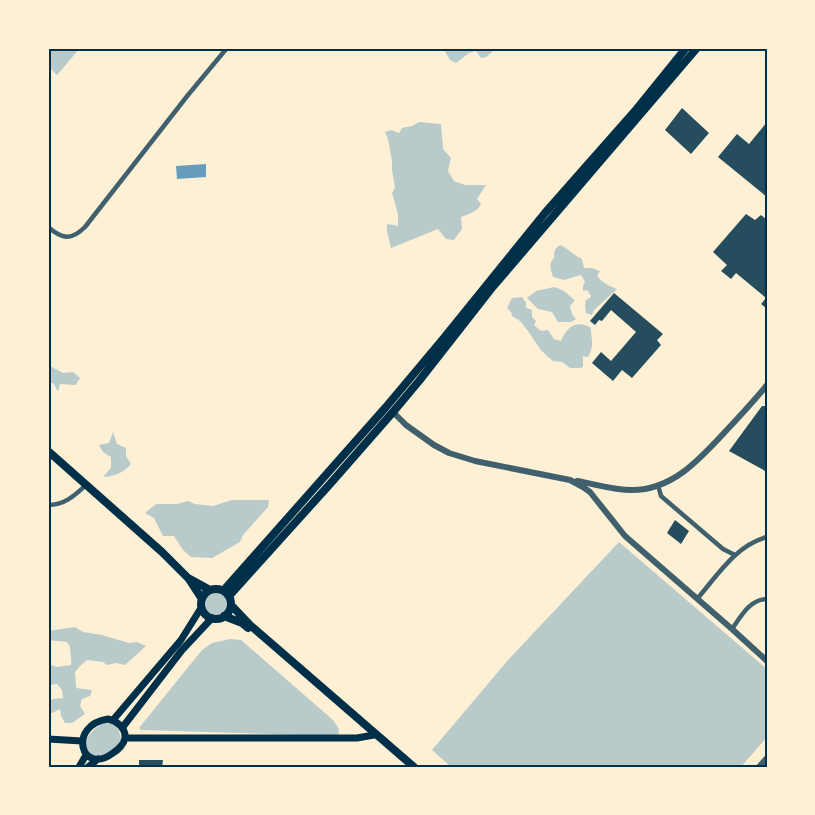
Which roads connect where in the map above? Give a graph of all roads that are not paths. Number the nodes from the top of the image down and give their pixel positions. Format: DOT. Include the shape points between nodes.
graph roads {
  1 [pos="227,48"];
  2 [pos="686,48"];
  3 [pos="697,48"];
  4 [pos="48,227"];
  5 [pos="767,385"];
  6 [pos="389,409"];
  7 [pos="48,451"];
  8 [pos="323,477"];
  9 [pos="570,480"];
  10 [pos="87,484"];
  11 [pos="330,484"];
  12 [pos="658,485"];
  13 [pos="48,505"];
  14 [pos="767,537"];
  15 [pos="735,555"];
  16 [pos="189,579"];
  17 [pos="210,590"];
  18 [pos="227,593"];
  19 [pos="697,599"];
  20 [pos="767,599"];
  21 [pos="202,604"];
  22 [pos="231,605"];
  23 [pos="224,616"];
  24 [pos="212,618"];
  25 [pos="732,628"];
  26 [pos="767,661"];
  27 [pos="114,720"];
  28 [pos="122,728"];
  29 [pos="374,735"];
  30 [pos="125,738"];
  31 [pos="48,739"];
  32 [pos="82,741"];
  33 [pos="86,754"];
  34 [pos="767,758"];
  35 [pos="98,759"];
  36 [pos="79,767"];
  37 [pos="87,767"];
  38 [pos="413,767"];
  39 [pos="759,767"];
  1 -- 4 [label="street" via="85,227 70,237 57,235"];
  2 -- 6 [label="highway" via="545,213"];
  3 -- 6 [label="highway" via="491,289 423,375"];
  5 -- 12 [label="street" via="697,462"];
  6 -- 8 [label="highway"];
  6 -- 9 [label="street" via="449,453"];
  6 -- 11 [label="highway"];
  7 -- 10 [label="highway"];
  8 -- 11 [label="highway"];
  8 -- 18 [label="highway"];
  9 -- 12 [label="street" via="632,490"];
  9 -- 19 [label="street" via="590,492 625,536"];
  10 -- 13 [label="street" via="62,504"];
  10 -- 16 [label="highway"];
  11 -- 18 [label="highway"];
  12 -- 15 [label="street" via="661,496"];
  14 -- 15 [label="street" via="755,540"];
  15 -- 19 [label="street"];
  16 -- 17 [label="highway"];
  16 -- 21 [label="highway"];
  17 -- 18 [label="highway"];
  17 -- 21 [label="highway"];
  18 -- 22 [label="highway"];
  19 -- 25 [label="street"];
  20 -- 25 [label="street" via="753,602"];
  21 -- 24 [label="highway" via="204,613"];
  21 -- 27 [label="main road" via="181,640"];
  22 -- 23 [label="highway"];
  22 -- 38 [label="highway"];
  23 -- 24 [label="highway"];
  23 -- 29 [label="highway" via="248,627"];
  24 -- 28 [label="main road"];
  25 -- 26 [label="street"];
  27 -- 28 [label="main road"];
  27 -- 32 [label="main road" via="96,723"];
  28 -- 30 [label="main road"];
  29 -- 30 [label="main road"];
  29 -- 38 [label="highway"];
  30 -- 35 [label="main road" via="112,754"];
  31 -- 32 [label="main road"];
  32 -- 33 [label="main road"];
  33 -- 35 [label="main road"];
  33 -- 36 [label="main road"];
  34 -- 39 [label="street"];
  35 -- 37 [label="main road"];
}
